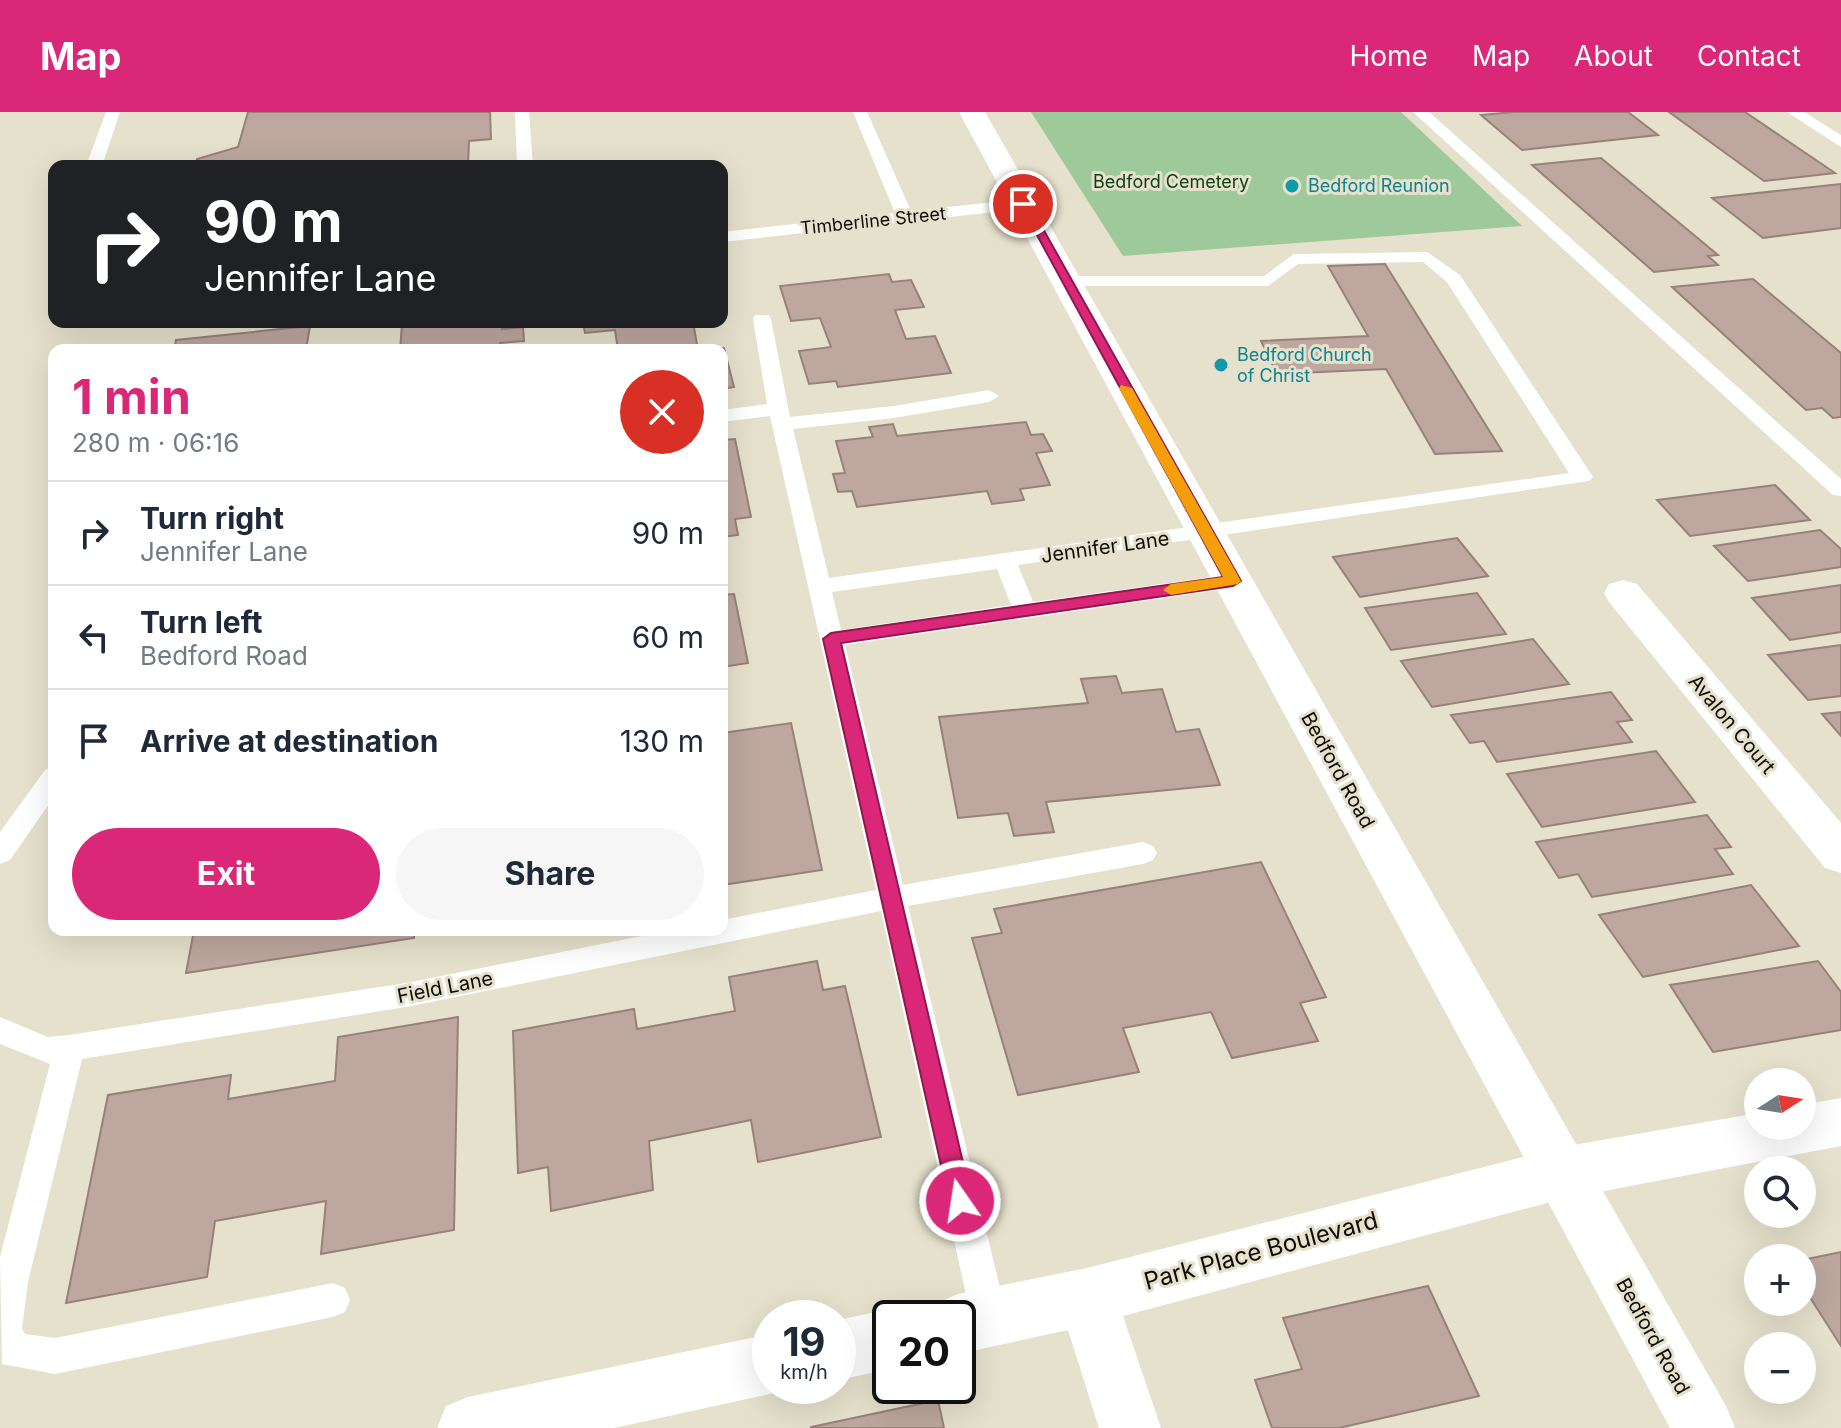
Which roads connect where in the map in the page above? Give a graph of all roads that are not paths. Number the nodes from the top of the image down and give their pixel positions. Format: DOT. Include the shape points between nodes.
graph roads {
  1 [pos="113,112"];
  2 [pos="522,112"];
  3 [pos="860,112"];
  4 [pos="972,112"];
  5 [pos="1420,112"];
  6 [pos="1794,112"];
  7 [pos="1841,142"];
  8 [pos="96,160"];
  9 [pos="525,160"];
  10 [pos="1023,204"];
  11 [pos="905,217"];
  12 [pos="728,236"];
  13 [pos="1066,281"];
  14 [pos="762,319"];
  15 [pos="989,396"];
  16 [pos="728,416"];
  17 [pos="780,417"];
  18 [pos="1841,490"];
  19 [pos="1206,533"];
  20 [pos="1005,561"];
  21 [pos="1233,581"];
  22 [pos="819,587"];
  23 [pos="1623,593"];
  24 [pos="1025,611"];
  25 [pos="831,639"];
  26 [pos="48,785"];
  27 [pos="0,853"];
  28 [pos="1143,853"];
  29 [pos="1841,855"];
  30 [pos="891,898"];
  31 [pos="728,931"];
  32 [pos="701,936"];
  33 [pos="0,1030"];
  34 [pos="69,1048"];
  35 [pos="1841,1122"];
  36 [pos="1562,1173"];
  37 [pos="1087,1297"];
  38 [pos="333,1300"];
  39 [pos="970,1300"];
  40 [pos="976,1321"];
  41 [pos="752,1368"];
  42 [pos="468,1428"];
  43 [pos="1130,1428"];
  44 [pos="1704,1428"];
  1 -- 8 [label="lane"];
  2 -- 9 [label="lane"];
  3 -- 11 [label="lane"];
  4 -- 10 [label="main road, Bedford Road"];
  5 -- 18 [label="lane"];
  6 -- 7 [label="lane"];
  10 -- 11 [label="lane, Timberline Street"];
  10 -- 13 [label="main road, Bedford Road"];
  11 -- 12 [label="lane, Timberline Street"];
  13 -- 19 [label="main road, Bedford Road"];
  13 -- 19 [label="lane, Jennifer Lane" via="1268,281 1294,259 1427,257 1454,279 1582,477"];
  14 -- 17 [label="lane"];
  15 -- 17 [label="lane"];
  16 -- 17 [label="lane"];
  17 -- 22 [label="lane"];
  19 -- 20 [label="lane, Jennifer Lane"];
  19 -- 21 [label="main road, Bedford Road"];
  20 -- 22 [label="lane, Jennifer Lane"];
  20 -- 24 [label="lane"];
  21 -- 24 [label="lane"];
  21 -- 36 [label="main road, Bedford Road"];
  22 -- 25 [label="lane"];
  23 -- 29 [label="main road, Avalon Court"];
  24 -- 25 [label="lane"];
  25 -- 30 [label="lane"];
  26 -- 27 [label="lane"];
  28 -- 30 [label="lane, Field Lane"];
  30 -- 31 [label="lane, Field Lane"];
  30 -- 39 [label="lane"];
  32 -- 34 [label="lane, Field Lane" via="406,995"];
  33 -- 34 [label="lane, Field Lane" via="46,1051"];
  34 -- 38 [label="lane" via="11,1282 4,1332 15,1351 55,1356"];
  35 -- 36 [label="main road"];
  36 -- 37 [label="main road, Park Place Boulevard"];
  36 -- 44 [label="main road, Bedford Road"];
  37 -- 40 [label="main road, Park Place Boulevard"];
  37 -- 43 [label="main road"];
  41 -- 42 [label="main road"];
}
